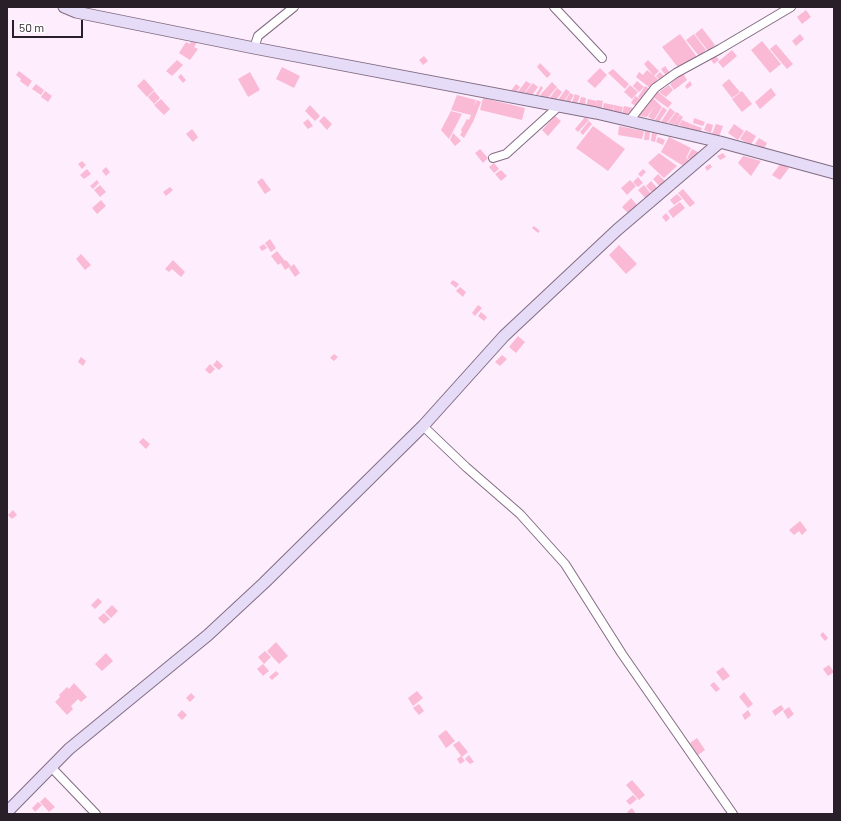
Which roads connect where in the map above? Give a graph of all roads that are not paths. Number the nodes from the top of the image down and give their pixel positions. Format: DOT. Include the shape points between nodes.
graph roads {
  1 [pos="64,7"];
  2 [pos="294,7"];
  3 [pos="554,7"];
  4 [pos="791,7"];
  5 [pos="254,48"];
  6 [pos="602,58"];
  7 [pos="559,106"];
  8 [pos="629,121"];
  9 [pos="720,142"];
  10 [pos="493,158"];
  11 [pos="834,173"];
  12 [pos="423,426"];
  13 [pos="51,767"];
  14 [pos="7,812"];
  15 [pos="96,814"];
  16 [pos="733,814"];
  1 -- 5 [label="street" via="76,12"];
  2 -- 5 [label="street" via="258,36"];
  3 -- 6 [label="street"];
  4 -- 8 [label="street" via="655,88"];
  5 -- 7 [label="street"];
  7 -- 8 [label="street"];
  7 -- 10 [label="street" via="506,154"];
  8 -- 9 [label="street"];
  9 -- 11 [label="street"];
  9 -- 12 [label="street" via="617,230 510,331"];
  12 -- 13 [label="street" via="208,635 69,749"];
  12 -- 16 [label="street" via="520,514 565,564 622,654"];
  13 -- 14 [label="street"];
  13 -- 15 [label="street"];
}
